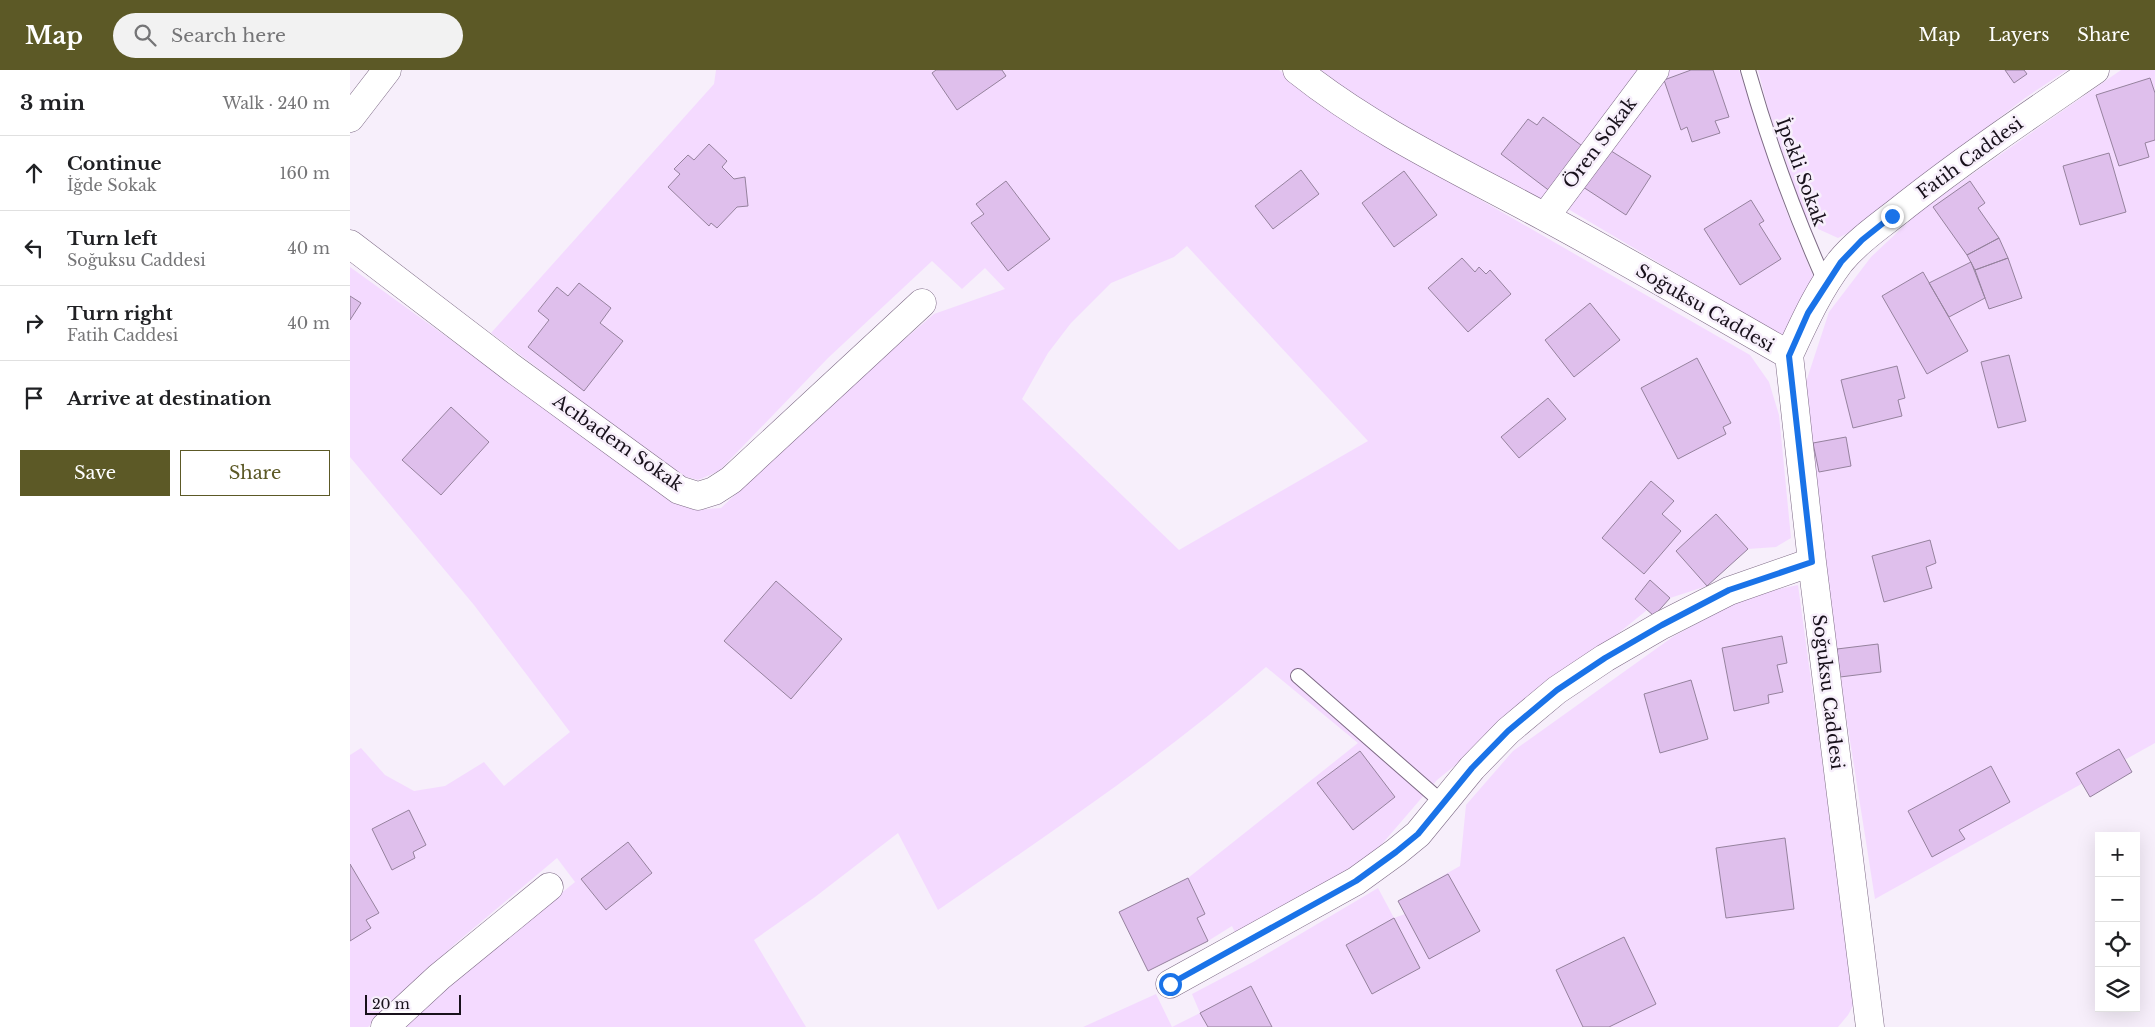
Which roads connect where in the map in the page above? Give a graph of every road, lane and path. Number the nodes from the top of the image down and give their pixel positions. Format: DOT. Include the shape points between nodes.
graph roads {
  1 [pos="387,70"];
  2 [pos="1297,70"];
  3 [pos="1655,70"];
  4 [pos="1748,70"];
  5 [pos="2095,70"];
  6 [pos="350,118"];
  7 [pos="1545,217"];
  8 [pos="350,244"];
  9 [pos="1826,284"];
  10 [pos="922,303"];
  11 [pos="1789,356"];
  12 [pos="1812,562"];
  13 [pos="1298,676"];
  14 [pos="1443,803"];
  15 [pos="549,887"];
  16 [pos="1170,984"];
  17 [pos="385,1027"];
  18 [pos="1870,1027"];
  1 -- 6 [label="street"];
  2 -- 7 [label="street, Soğuksu Caddesi" via="1333,99 1386,131"];
  3 -- 7 [label="street, Ören Sokak"];
  4 -- 9 [label="lane, İpekli Sokak" via="1771,148"];
  5 -- 9 [label="street, Fatih Caddesi" via="1951,170 1862,240"];
  7 -- 11 [label="street, Soğuksu Caddesi"];
  8 -- 10 [label="street, Acıbadem Sokak" via="631,456 679,490 698,496 731,480"];
  9 -- 11 [label="street, Fatih Caddesi" via="1808,313"];
  11 -- 12 [label="street, Soğuksu Caddesi"];
  12 -- 14 [label="street" via="1729,590 1605,658 1557,690 1508,731"];
  12 -- 18 [label="street, Soğuksu Caddesi"];
  13 -- 14 [label="lane"];
  14 -- 16 [label="street" via="1418,834 1356,881"];
  15 -- 17 [label="street" via="439,977"];
}
